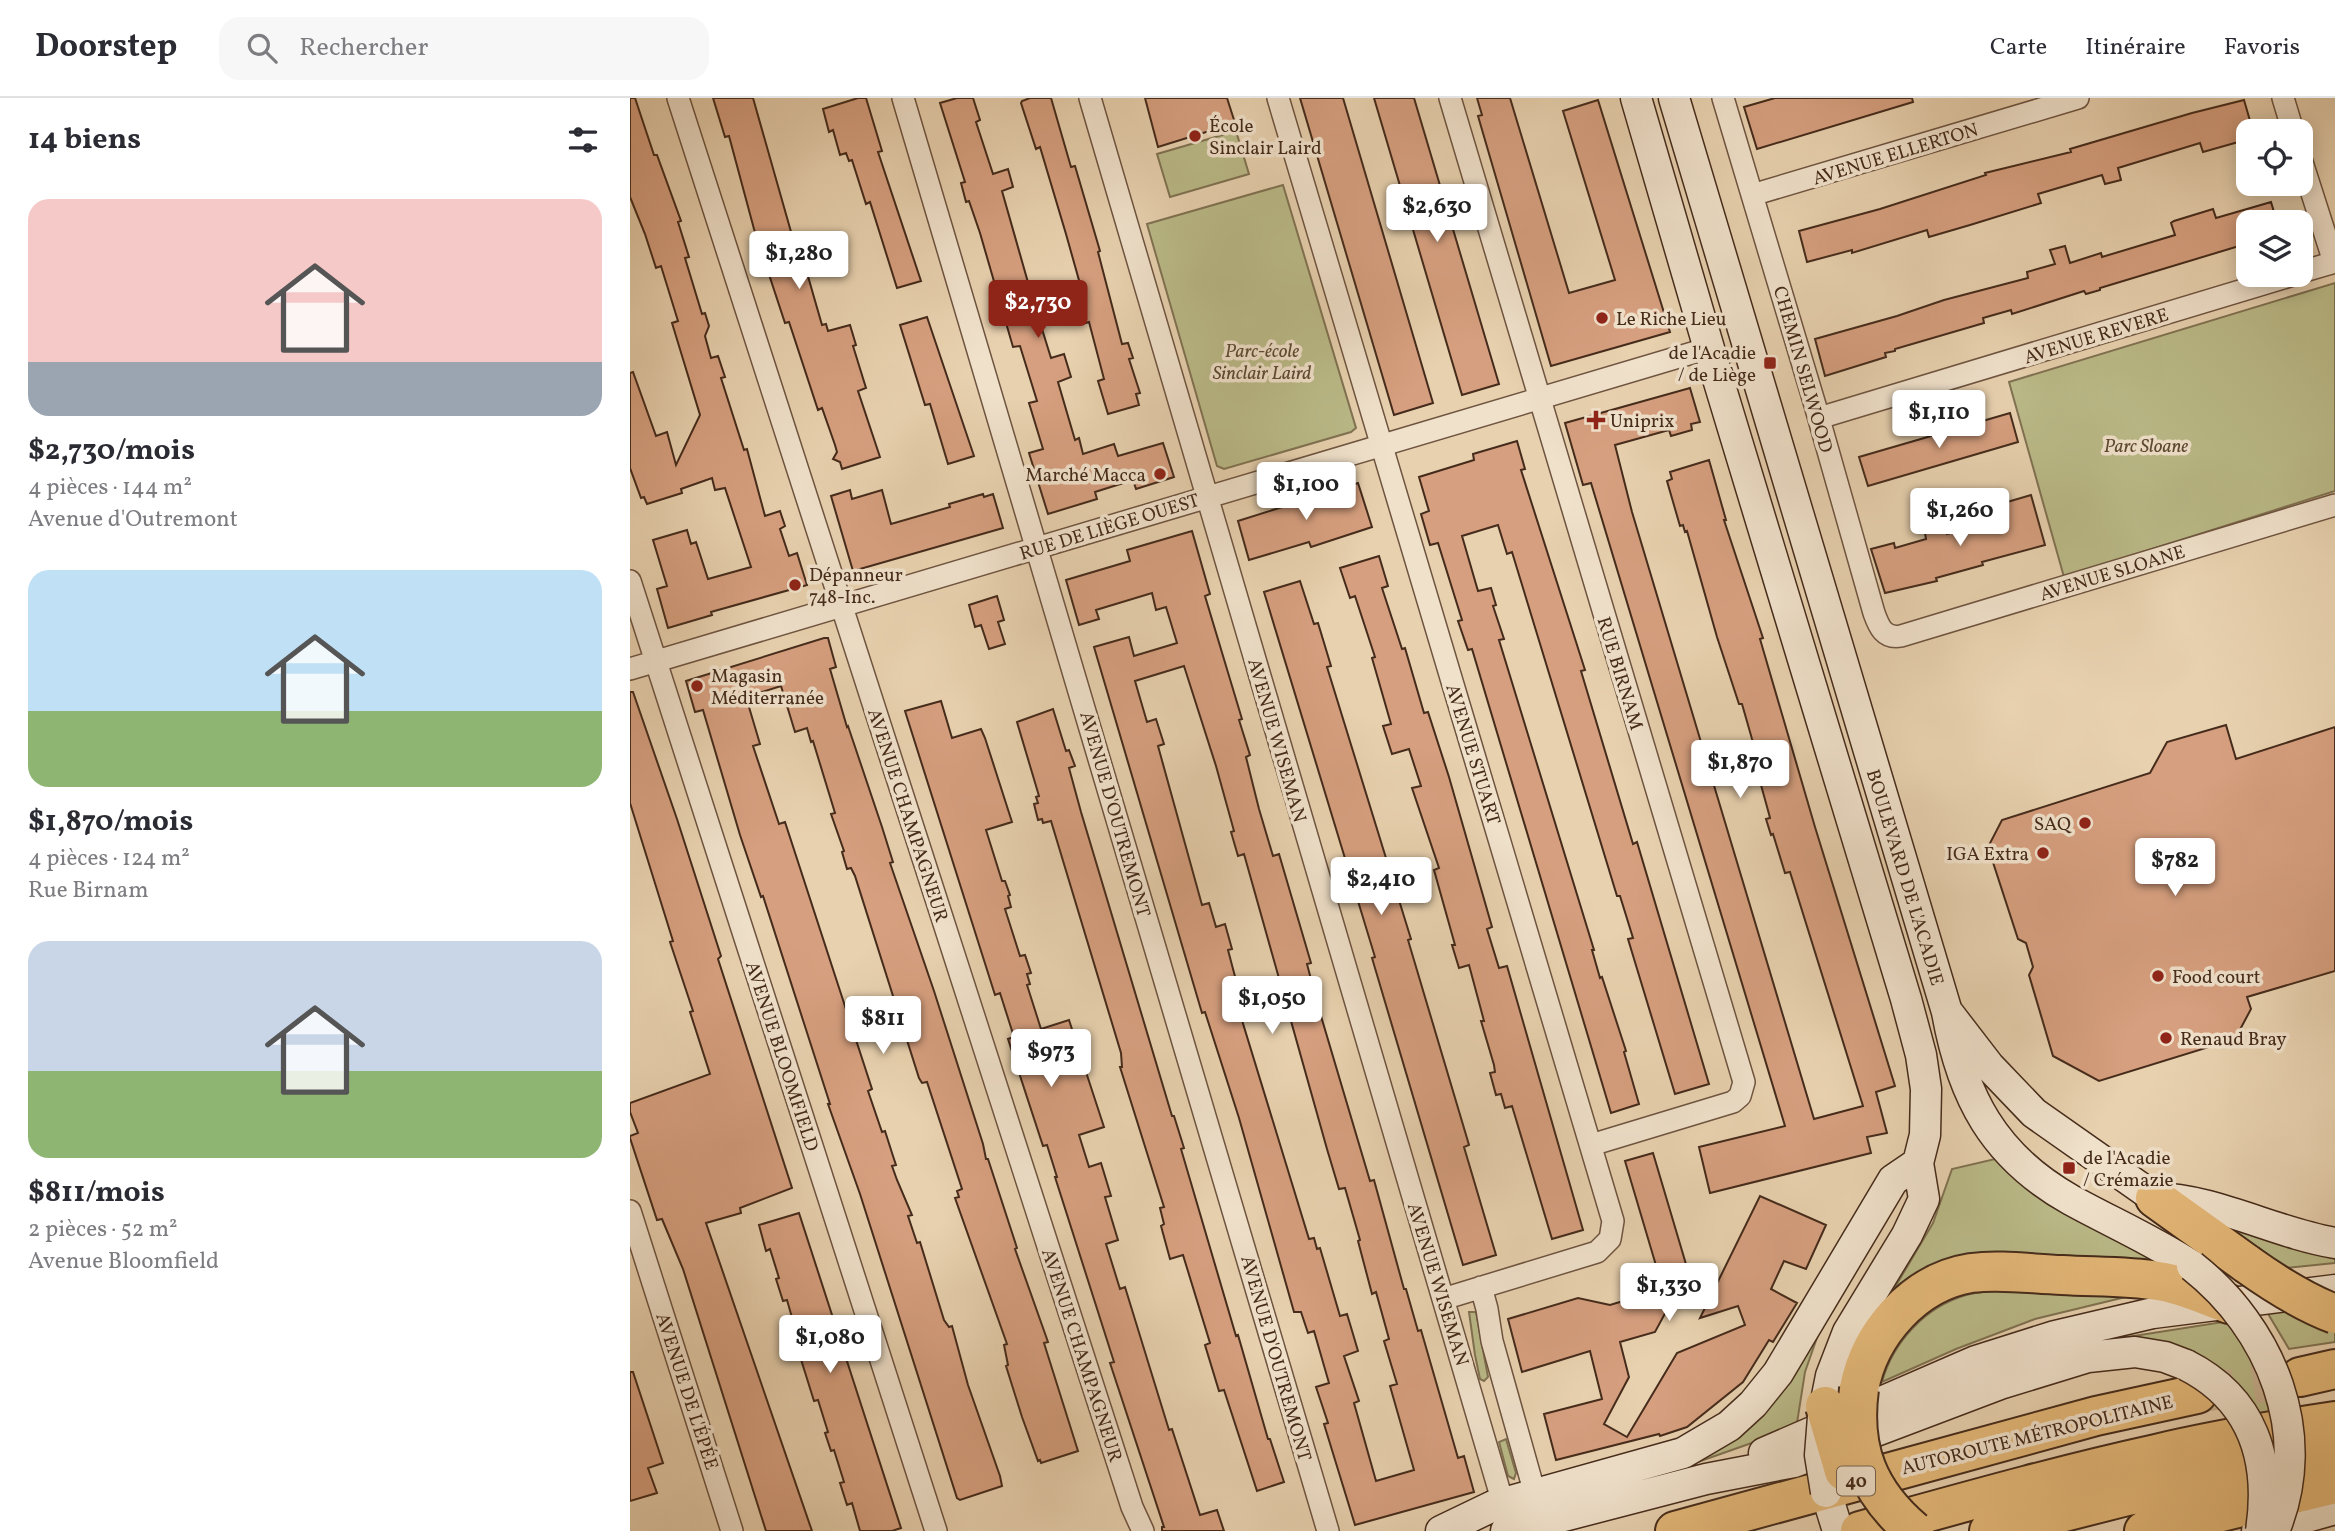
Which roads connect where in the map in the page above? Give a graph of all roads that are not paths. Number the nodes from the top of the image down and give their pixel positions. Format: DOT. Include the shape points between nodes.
graph roads {
  1 [pos="678,98"];
  2 [pos="903,98"];
  3 [pos="1090,98"];
  4 [pos="1278,98"];
  5 [pos="1450,98"];
  6 [pos="1636,98"];
  7 [pos="1674,98"];
  8 [pos="1723,98"];
  9 [pos="2078,98"];
  10 [pos="2283,98"];
  11 [pos="2289,119"];
  12 [pos="1752,195"];
  13 [pos="2313,196"];
  14 [pos="2334,262"];
  15 [pos="2313,268"];
  16 [pos="2253,287"];
  17 [pos="1709,348"];
  18 [pos="1539,398"];
  19 [pos="1819,418"];
  20 [pos="1382,445"];
  21 [pos="1207,497"];
  22 [pos="2335,505"];
  23 [pos="1037,548"];
  24 [pos="630,581"];
  25 [pos="841,606"];
  26 [pos="1889,637"];
  27 [pos="657,661"];
  28 [pos="630,669"];
  29 [pos="1947,1012"];
  30 [pos="1591,1145"];
  31 [pos="1918,1163"];
  32 [pos="2155,1198"];
  33 [pos="630,1211"];
  34 [pos="2335,1243"];
  35 [pos="1481,1287"];
  36 [pos="2335,1290"];
  37 [pos="1443,1299"];
  38 [pos="2229,1304"];
  39 [pos="2335,1314"];
  40 [pos="2191,1379"];
  41 [pos="1825,1406"];
  42 [pos="2335,1421"];
  43 [pos="2335,1457"];
  44 [pos="1706,1479"];
  45 [pos="2335,1484"];
  46 [pos="1535,1494"];
  47 [pos="2335,1509"];
  48 [pos="1505,1517"];
  49 [pos="732,1531"];
  50 [pos="936,1531"];
  51 [pos="1143,1531"];
  52 [pos="1328,1531"];
  53 [pos="1441,1531"];
  54 [pos="1675,1531"];
  55 [pos="1838,1531"];
  56 [pos="1860,1531"];
  57 [pos="1882,1531"];
  58 [pos="1914,1531"];
  59 [pos="1990,1531"];
  60 [pos="2144,1531"];
  61 [pos="2258,1531"];
  62 [pos="2274,1531"];
  1 -- 25 [label="street, AVENUE CHAMPAGNEUR"];
  2 -- 23 [label="street, AVENUE D'OUTREMONT"];
  3 -- 21 [label="street, AVENUE WISEMAN"];
  4 -- 20 [label="street, AVENUE STUART"];
  5 -- 18 [label="street, RUE BIRNAM"];
  6 -- 17 [label="main road, BOULEVARD DE L'ACADIE"];
  7 -- 29 [label="main road, BOULEVARD DE L'ACADIE"];
  8 -- 12 [label="street, CHEMIN SELWOOD"];
  9 -- 12 [label="street, AVENUE ELLERTON"];
  10 -- 11 [label="street"];
  12 -- 19 [label="street, CHEMIN SELWOOD"];
  13 -- 14 [label="street"];
  14 -- 15 [label="street"];
  16 -- 19 [label="street, AVENUE REVERE"];
  17 -- 18 [label="street, RUE DE LIÈGE OUEST"];
  17 -- 31 [label="main road, BOULEVARD DE L'ACADIE" via="1921,1055 1927,1108"];
  18 -- 20 [label="street, RUE DE LIÈGE OUEST"];
  18 -- 30 [label="street, RUE BIRNAM" via="1744,1082 1733,1102"];
  19 -- 26 [label="street, CHEMIN SELWOOD" via="1874,613"];
  20 -- 21 [label="street, RUE DE LIÈGE OUEST"];
  20 -- 30 [label="street, AVENUE STUART"];
  21 -- 23 [label="street, RUE DE LIÈGE OUEST"];
  21 -- 37 [label="street, AVENUE WISEMAN"];
  22 -- 26 [label="street, AVENUE SLOANE"];
  23 -- 25 [label="street, RUE DE LIÈGE OUEST"];
  23 -- 52 [label="street, AVENUE D'OUTREMONT"];
  24 -- 27 [label="street, AVENUE BLOOMFIELD"];
  25 -- 27 [label="street, RUE DE LIÈGE OUEST"];
  25 -- 51 [label="street, AVENUE CHAMPAGNEUR"];
  27 -- 28 [label="street, RUE DE LIÈGE OUEST"];
  27 -- 50 [label="street, AVENUE BLOOMFIELD"];
  29 -- 32 [label="main road" via="2034,1113"];
  29 -- 62 [label="main road, BOULEVARD DE L'ACADIE, bridge" via="1969,1092 1991,1130 2016,1160 2058,1192 2192,1266 2248,1323 2280,1389 2288,1430 2290,1473"];
  30 -- 35 [label="street, AVENUE STUART" via="1613,1221 1606,1244 1591,1255"];
  31 -- 41 [label="main road, BOULEVARD DE L'ACADIE" via="1924,1199 1848,1332"];
  31 -- 46 [label="main road" via="1893,1180 1778,1373 1736,1420 1682,1453"];
  32 -- 34 [label="main road" via="2176,1198"];
  32 -- 39 [label="highway, bridge" via="2284,1290"];
  33 -- 49 [label="street, AVENUE DE L'ÉPÉE"];
  35 -- 37 [label="street, AVENUE STUART"];
  35 -- 46 [label="street, AVENUE WISEMAN"];
  36 -- 38 [label="main road"];
  37 -- 48 [label="street, AVENUE WISEMAN"];
  38 -- 44 [label="main road" via="2118,1319 2012,1348"];
  38 -- 58 [label="highway, bridge" via="2159,1281 2001,1272 1968,1274 1925,1292 1891,1320 1869,1356 1859,1389 1856,1429 1866,1470 1888,1505"];
  40 -- 44 [label="main road" via="2165,1357 2135,1352 2088,1357 2000,1384 1794,1462"];
  40 -- 54 [label="highway, AUTOROUTE MÉTROPOLITAINE / 40" via="2061,1425"];
  40 -- 61 [label="main road, bridge" via="2208,1377 2250,1427 2264,1477"];
  41 -- 55 [label="main road, BOULEVARD DE L'ACADIE, bridge" via="1821,1466"];
  41 -- 57 [label="highway, bridge" via="1851,1488"];
  42 -- 56 [label="highway" via="2158,1453"];
  43 -- 59 [label="highway" via="2127,1496"];
  44 -- 48 [label="main road"];
  45 -- 60 [label="highway"];
  46 -- 48 [label="main road"];
  47 -- 61 [label="main road"];
  48 -- 53 [label="main road"];
}
